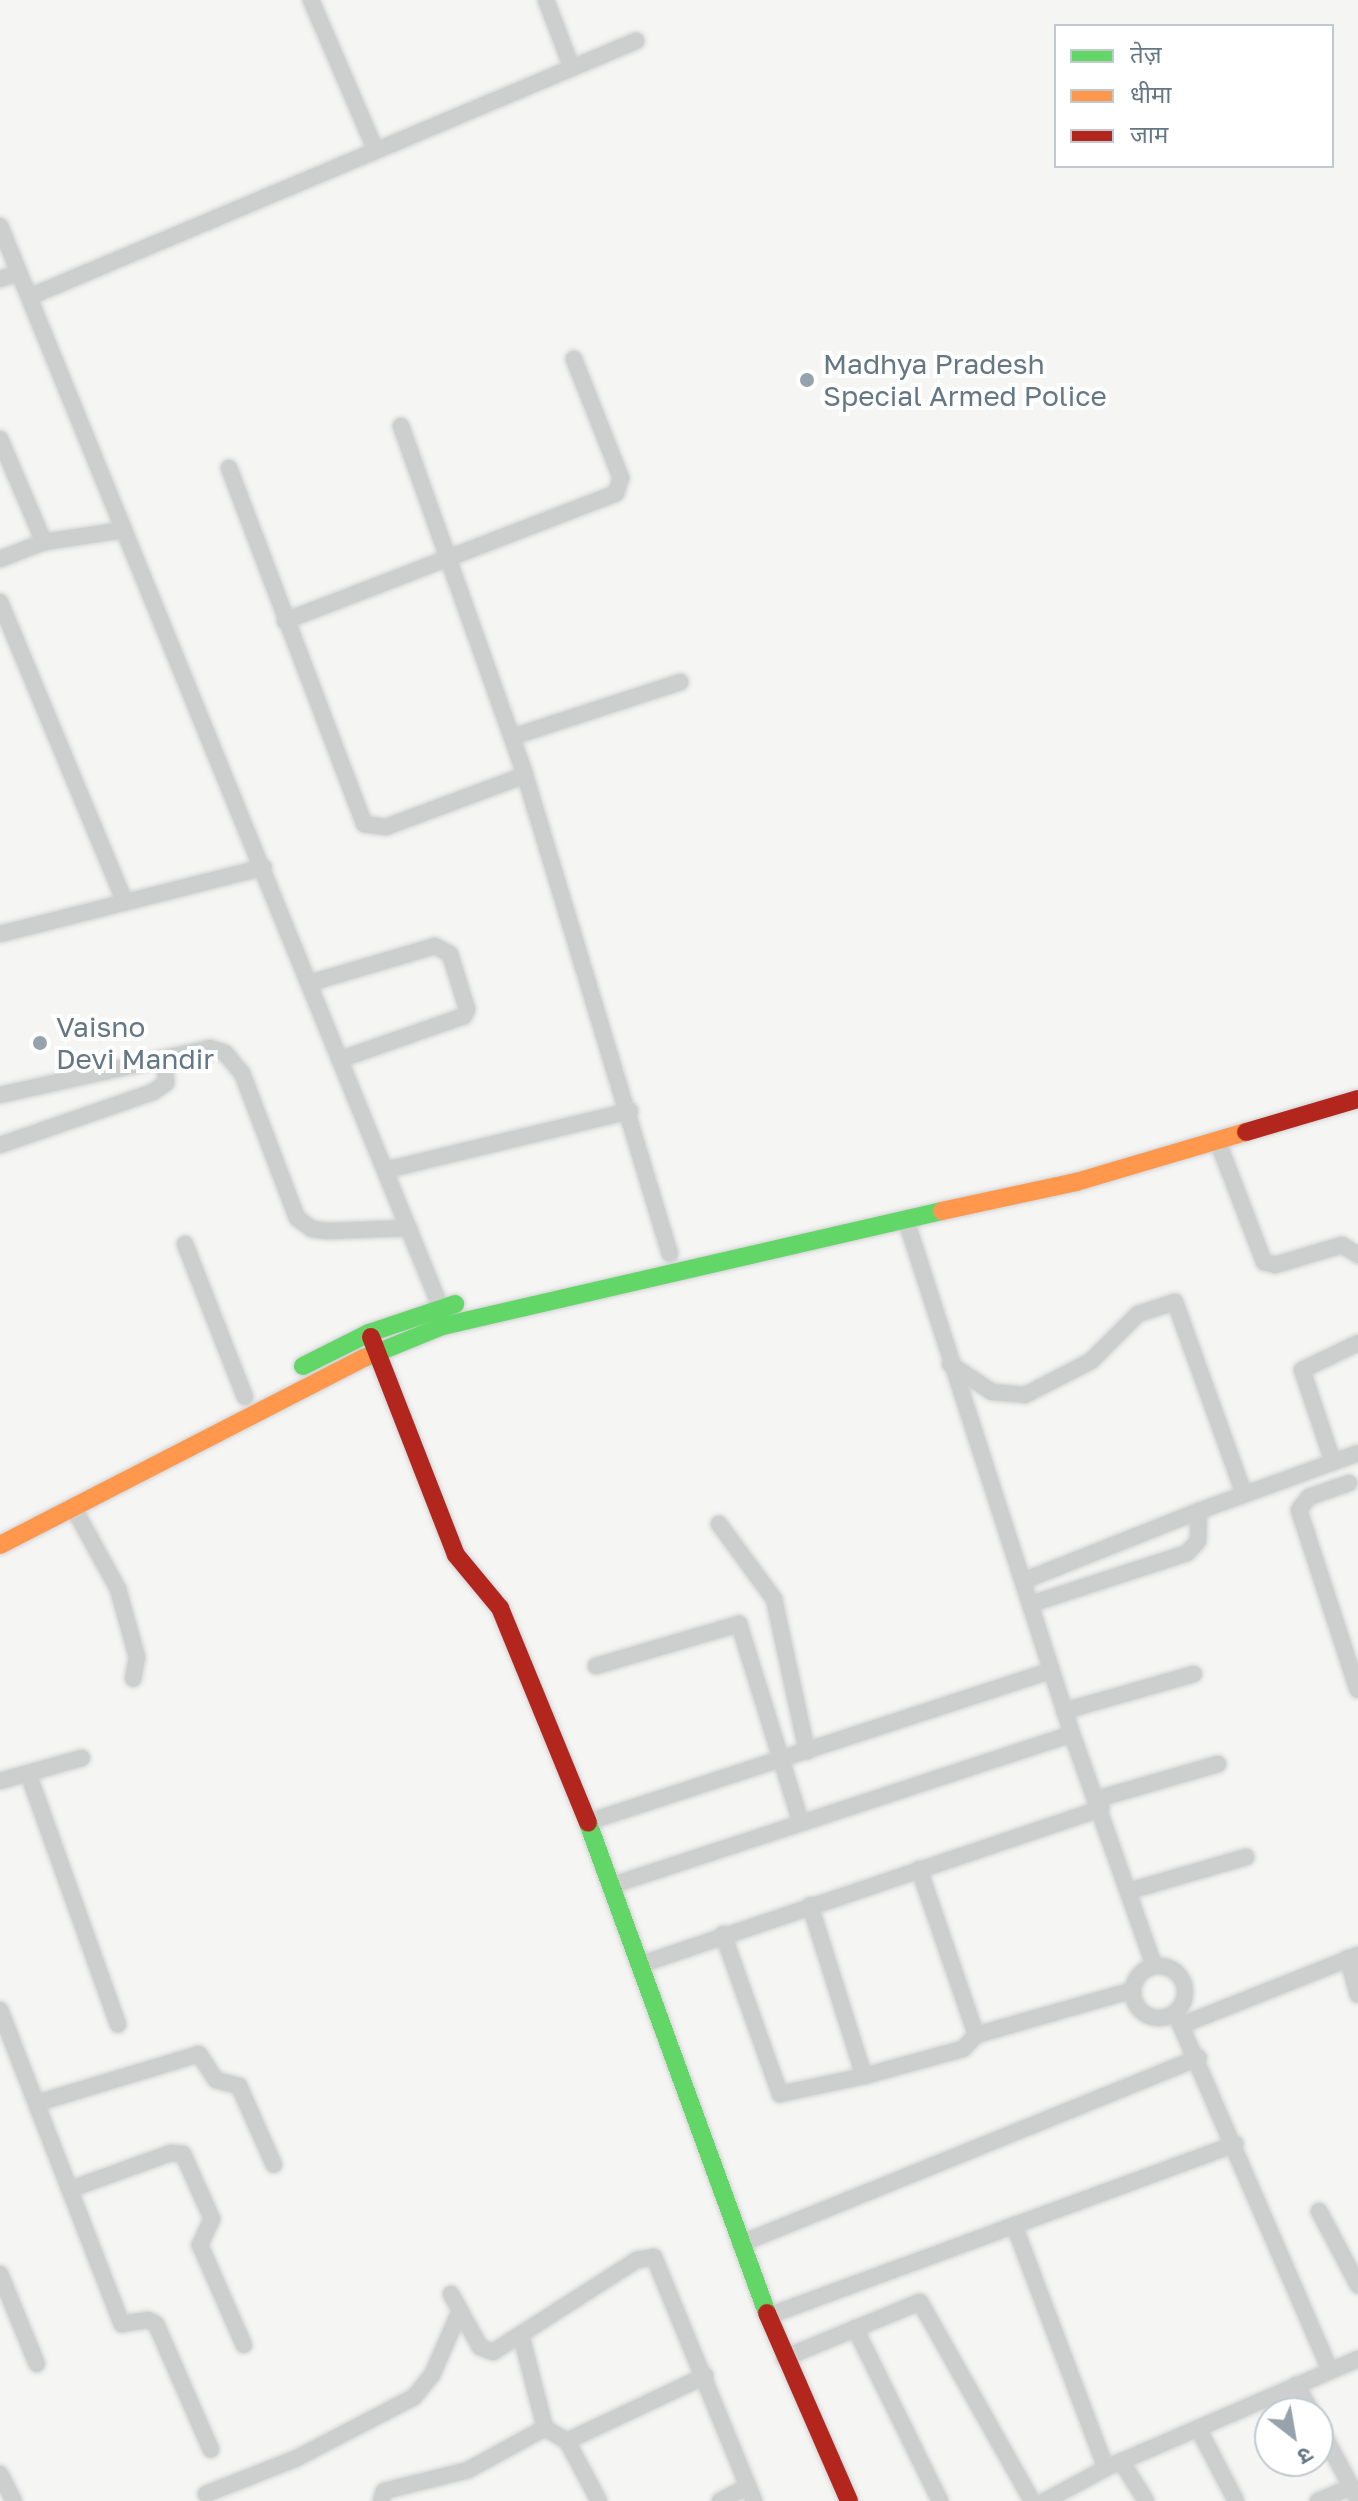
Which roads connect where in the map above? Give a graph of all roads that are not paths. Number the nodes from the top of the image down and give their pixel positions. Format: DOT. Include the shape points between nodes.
graph roads {
  1 [pos="311,0"];
  2 [pos="546,0"];
  3 [pos="636,41"];
  4 [pos="572,68"];
  5 [pos="376,151"];
  6 [pos="0,226"];
  7 [pos="19,273"];
  8 [pos="0,279"];
  9 [pos="29,297"];
  10 [pos="574,359"];
  11 [pos="401,426"];
  12 [pos="0,439"];
  13 [pos="229,468"];
  14 [pos="123,530"];
  15 [pos="44,542"];
  16 [pos="448,554"];
  17 [pos="0,559"];
  18 [pos="0,602"];
  19 [pos="285,621"];
  20 [pos="680,682"];
  21 [pos="512,737"];
  22 [pos="525,775"];
  23 [pos="264,867"];
  24 [pos="124,900"];
  25 [pos="0,934"];
  26 [pos="310,983"];
  27 [pos="165,1059"];
  28 [pos="341,1059"];
  29 [pos="1358,1084"];
  30 [pos="0,1095"];
  31 [pos="1358,1099"];
  32 [pos="630,1111"];
  33 [pos="1218,1142"];
  34 [pos="0,1145"];
  35 [pos="386,1170"];
  36 [pos="906,1220"];
  37 [pos="409,1228"];
  38 [pos="185,1244"];
  39 [pos="670,1254"];
  40 [pos="1358,1255"];
  41 [pos="441,1308"];
  42 [pos="369,1333"];
  43 [pos="1358,1343"];
  44 [pos="377,1352"];
  45 [pos="950,1364"];
  46 [pos="245,1397"];
  47 [pos="1358,1453"];
  48 [pos="1337,1461"];
  49 [pos="1353,1487"];
  50 [pos="1244,1494"];
  51 [pos="73,1507"];
  52 [pos="1199,1511"];
  53 [pos="719,1524"];
  54 [pos="0,1528"];
  55 [pos="0,1545"];
  56 [pos="1023,1581"];
  57 [pos="1031,1604"];
  58 [pos="596,1666"];
  59 [pos="1051,1671"];
  60 [pos="1194,1674"];
  61 [pos="133,1679"];
  62 [pos="1358,1690"];
  63 [pos="1064,1711"];
  64 [pos="1072,1734"];
  65 [pos="807,1751"];
  66 [pos="82,1758"];
  67 [pos="783,1758"];
  68 [pos="1218,1764"];
  69 [pos="28,1773"];
  70 [pos="0,1781"];
  71 [pos="1099,1804"];
  72 [pos="588,1822"];
  73 [pos="801,1823"];
  74 [pos="1246,1857"];
  75 [pos="919,1869"];
  76 [pos="610,1886"];
  77 [pos="1129,1891"];
  78 [pos="810,1905"];
  79 [pos="723,1934"];
  80 [pos="1353,1956"];
  81 [pos="639,1965"];
  82 [pos="1154,1966"];
  83 [pos="1133,1990"];
  84 [pos="1358,1995"];
  85 [pos="0,2010"];
  86 [pos="1178,2019"];
  87 [pos="118,2024"];
  88 [pos="976,2035"];
  89 [pos="1199,2058"];
  90 [pos="864,2076"];
  91 [pos="37,2103"];
  92 [pos="1235,2144"];
  93 [pos="274,2165"];
  94 [pos="71,2189"];
  95 [pos="1319,2211"];
  96 [pos="1014,2225"];
  97 [pos="740,2244"];
  98 [pos="0,2274"];
  99 [pos="1358,2285"];
  100 [pos="451,2294"];
  101 [pos="460,2311"];
  102 [pos="768,2316"];
  103 [pos="855,2328"];
  104 [pos="521,2335"];
  105 [pos="244,2345"];
  106 [pos="784,2358"];
  107 [pos="1358,2359"];
  108 [pos="37,2364"];
  109 [pos="1330,2370"];
  110 [pos="705,2376"];
  111 [pos="1296,2385"];
  112 [pos="1303,2397"];
  113 [pos="545,2428"];
  114 [pos="1198,2428"];
  115 [pos="567,2441"];
  116 [pos="211,2450"];
  117 [pos="1334,2454"];
  118 [pos="1114,2464"];
  119 [pos="0,2474"];
  120 [pos="751,2493"];
  121 [pos="1355,2493"];
  122 [pos="206,2494"];
  123 [pos="594,2499"];
  124 [pos="14,2501"];
  125 [pos="381,2501"];
  126 [pos="720,2501"];
  127 [pos="849,2501"];
  128 [pos="940,2501"];
  129 [pos="1032,2501"];
  130 [pos="1045,2501"];
  131 [pos="1146,2501"];
  132 [pos="1236,2501"];
  133 [pos="1318,2501"];
  1 -- 5 [label="street"];
  2 -- 4 [label="street"];
  3 -- 4 [label="street"];
  4 -- 5 [label="street"];
  5 -- 9 [label="street"];
  6 -- 7 [label="street"];
  7 -- 8 [label="street"];
  7 -- 9 [label="street"];
  9 -- 14 [label="street"];
  10 -- 16 [label="street" via="621,478 616,493"];
  11 -- 16 [label="street"];
  12 -- 15 [label="street"];
  13 -- 19 [label="street"];
  14 -- 15 [label="street"];
  14 -- 23 [label="street"];
  15 -- 17 [label="street"];
  16 -- 19 [label="street"];
  16 -- 21 [label="street"];
  18 -- 24 [label="street"];
  19 -- 22 [label="street" via="364,824 386,827"];
  20 -- 21 [label="street"];
  21 -- 22 [label="street"];
  22 -- 32 [label="street"];
  23 -- 24 [label="street"];
  23 -- 26 [label="street"];
  24 -- 25 [label="street"];
  26 -- 28 [label="street"];
  26 -- 28 [label="street" via="435,946 450,954 467,1009 464,1016"];
  27 -- 30 [label="street"];
  27 -- 34 [label="street" via="166,1083 153,1092"];
  27 -- 37 [label="street" via="210,1048 225,1053 242,1073 289,1208 312,1229"];
  28 -- 35 [label="street"];
  29 -- 39 [label="main road" via="1079,1163"];
  31 -- 33 [label="main road"];
  32 -- 35 [label="street"];
  32 -- 39 [label="street"];
  33 -- 36 [label="main road" via="1076,1182"];
  33 -- 40 [label="street" via="1264,1262 1275,1265 1342,1245"];
  35 -- 37 [label="street"];
  36 -- 44 [label="main road" via="638,1277 443,1326"];
  36 -- 45 [label="street"];
  37 -- 41 [label="street"];
  38 -- 46 [label="street"];
  39 -- 41 [label="main road"];
  41 -- 42 [label="main road"];
  42 -- 44 [label="main road"];
  42 -- 46 [label="main road"];
  43 -- 48 [label="street" via="1311,1361 1302,1370"];
  44 -- 51 [label="main road" via="325,1374"];
  44 -- 72 [label="main road" via="456,1555 500,1608"];
  45 -- 50 [label="street" via="992,1392 1025,1395 1091,1361 1138,1314 1175,1302"];
  45 -- 56 [label="street"];
  46 -- 54 [label="main road"];
  47 -- 48 [label="street"];
  48 -- 49 [label="street"];
  48 -- 50 [label="street"];
  49 -- 62 [label="street" via="1309,1497 1299,1510"];
  50 -- 52 [label="street"];
  51 -- 55 [label="main road"];
  51 -- 61 [label="street" via="118,1589 137,1657"];
  52 -- 56 [label="street"];
  52 -- 57 [label="street" via="1198,1541 1187,1553"];
  53 -- 65 [label="street" via="762,1575 774,1599"];
  56 -- 57 [label="street"];
  57 -- 59 [label="street"];
  58 -- 67 [label="street" via="739,1624"];
  59 -- 63 [label="street"];
  59 -- 65 [label="street"];
  60 -- 63 [label="street"];
  63 -- 64 [label="street"];
  64 -- 71 [label="street"];
  64 -- 73 [label="street"];
  65 -- 67 [label="street"];
  66 -- 69 [label="street"];
  67 -- 72 [label="street"];
  67 -- 73 [label="street"];
  68 -- 71 [label="street"];
  69 -- 70 [label="street"];
  69 -- 87 [label="street"];
  71 -- 75 [label="street"];
  71 -- 77 [label="street"];
  72 -- 76 [label="main road"];
  73 -- 76 [label="street"];
  74 -- 77 [label="street"];
  75 -- 78 [label="street"];
  75 -- 88 [label="street"];
  76 -- 81 [label="main road"];
  77 -- 82 [label="street"];
  78 -- 79 [label="street"];
  78 -- 90 [label="street"];
  79 -- 81 [label="street"];
  79 -- 90 [label="street" via="780,2094"];
  80 -- 84 [label="street"];
  80 -- 86 [label="street"];
  81 -- 97 [label="main road"];
  82 -- 83 [label="street" via="1140,1974"];
  82 -- 86 [label="street" via="1171,1969 1182,1981"];
  83 -- 86 [label="street" via="1137,2006 1150,2016"];
  83 -- 88 [label="street"];
  85 -- 91 [label="street"];
  86 -- 89 [label="street"];
  88 -- 90 [label="street" via="963,2049"];
  89 -- 92 [label="street"];
  89 -- 97 [label="street"];
  91 -- 93 [label="street" via="199,2054 216,2080 239,2086"];
  91 -- 94 [label="street"];
  92 -- 96 [label="street"];
  92 -- 109 [label="street"];
  94 -- 105 [label="street" via="171,2153 183,2154 212,2219 200,2245"];
  94 -- 116 [label="street" via="122,2324 156,2324"];
  95 -- 99 [label="street"];
  96 -- 102 [label="street"];
  96 -- 118 [label="street"];
  97 -- 102 [label="main road"];
  98 -- 108 [label="street"];
  100 -- 101 [label="street"];
  101 -- 104 [label="street" via="486,2352"];
  101 -- 122 [label="street" via="432,2375 414,2397 295,2459"];
  102 -- 106 [label="main road"];
  103 -- 106 [label="street"];
  103 -- 128 [label="street"];
  103 -- 129 [label="street" via="910,2304 927,2307"];
  104 -- 110 [label="street" via="650,2256 661,2266"];
  104 -- 113 [label="street"];
  106 -- 127 [label="main road"];
  107 -- 109 [label="street"];
  109 -- 111 [label="street"];
  110 -- 115 [label="street"];
  110 -- 120 [label="street"];
  111 -- 112 [label="street"];
  111 -- 114 [label="street"];
  113 -- 115 [label="street"];
  113 -- 125 [label="street" via="468,2470 384,2491"];
  114 -- 118 [label="street"];
  114 -- 132 [label="street"];
  115 -- 123 [label="street"];
  117 -- 121 [label="street"];
  118 -- 130 [label="street"];
  118 -- 131 [label="street"];
  119 -- 124 [label="street"];
  120 -- 126 [label="street"];
  121 -- 133 [label="street"];
}
